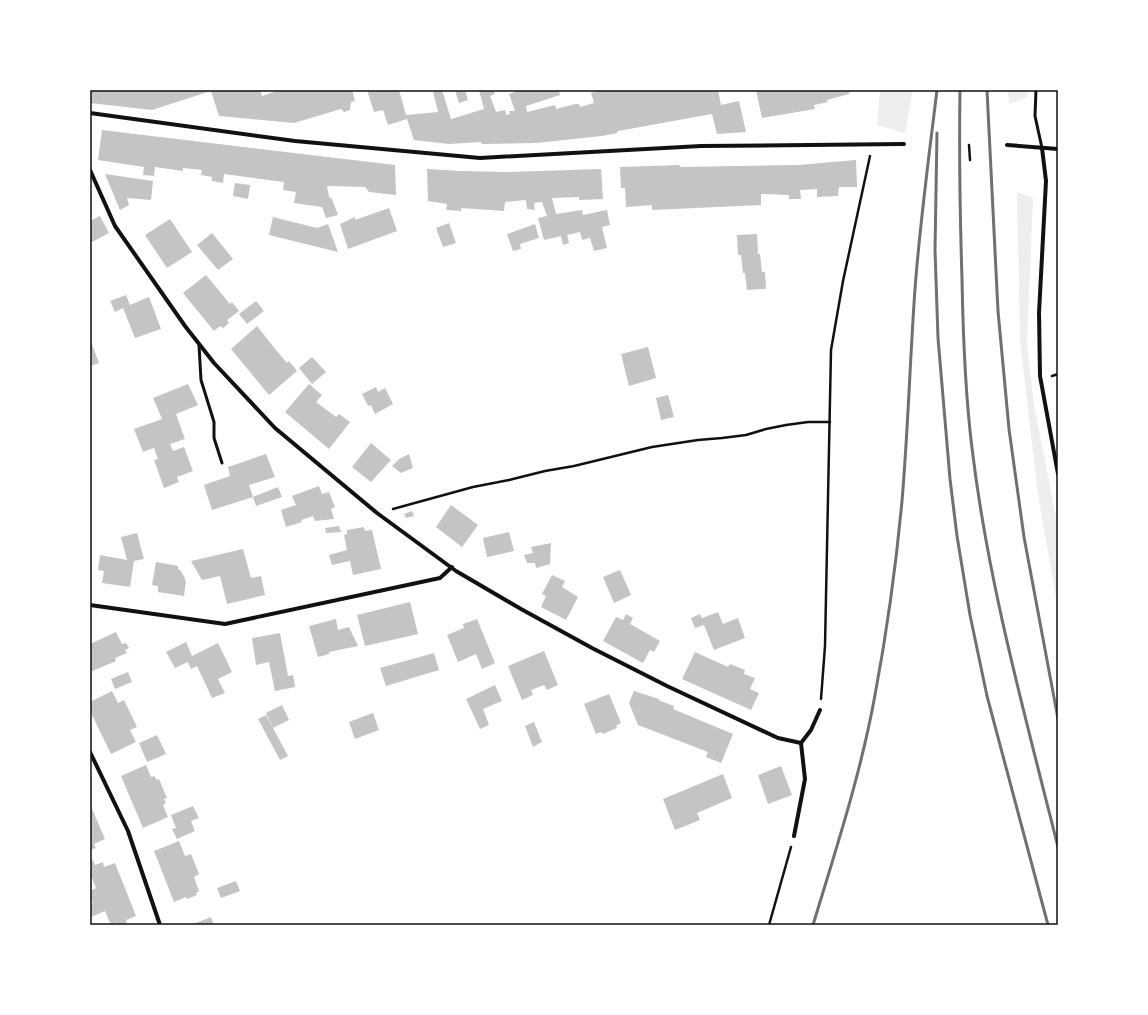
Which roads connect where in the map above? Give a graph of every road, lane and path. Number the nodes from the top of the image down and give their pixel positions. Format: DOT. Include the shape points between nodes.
graph roads {
  1 [pos="1036,90"];
  2 [pos="90,113"];
  3 [pos="873,144"];
  4 [pos="904,144"];
  5 [pos="968,145"];
  6 [pos="1007,145"];
  7 [pos="1042,148"];
  8 [pos="1058,149"];
  9 [pos="970,160"];
  10 [pos="90,170"];
  11 [pos="199,345"];
  12 [pos="830,422"];
  13 [pos="222,463"];
  14 [pos="1058,474"];
  15 [pos="377,513"];
  16 [pos="452,567"];
  17 [pos="90,605"];
  18 [pos="820,710"];
  19 [pos="801,743"];
  20 [pos="90,752"];
  21 [pos="794,836"];
  22 [pos="160,925"];
  23 [pos="769,925"];
  1 -- 7 [label="lane" via="1035,116"];
  2 -- 3 [label="street" via="294,141 480,158 701,146"];
  3 -- 4 [label="street"];
  3 -- 12 [label="path" via="843,280 832,350"];
  5 -- 9 [label="path"];
  6 -- 7 [label="street"];
  7 -- 8 [label="street"];
  7 -- 14 [label="street" via="1046,181 1039,313 1040,376"];
  10 -- 11 [label="street" via="115,226"];
  11 -- 13 [label="lane" via="201,380 214,422 214,438"];
  11 -- 15 [label="street" via="275,428"];
  12 -- 15 [label="path" via="786,425 746,435 652,447 473,487"];
  12 -- 18 [label="path" via="825,646"];
  15 -- 16 [label="street"];
  16 -- 17 [label="street" via="440,578 225,624"];
  16 -- 19 [label="street" via="521,609 660,683 778,738"];
  18 -- 19 [label="street" via="811,730"];
  19 -- 21 [label="street" via="805,779"];
  20 -- 22 [label="street" via="128,831"];
  21 -- 23 [label="path"];
}
